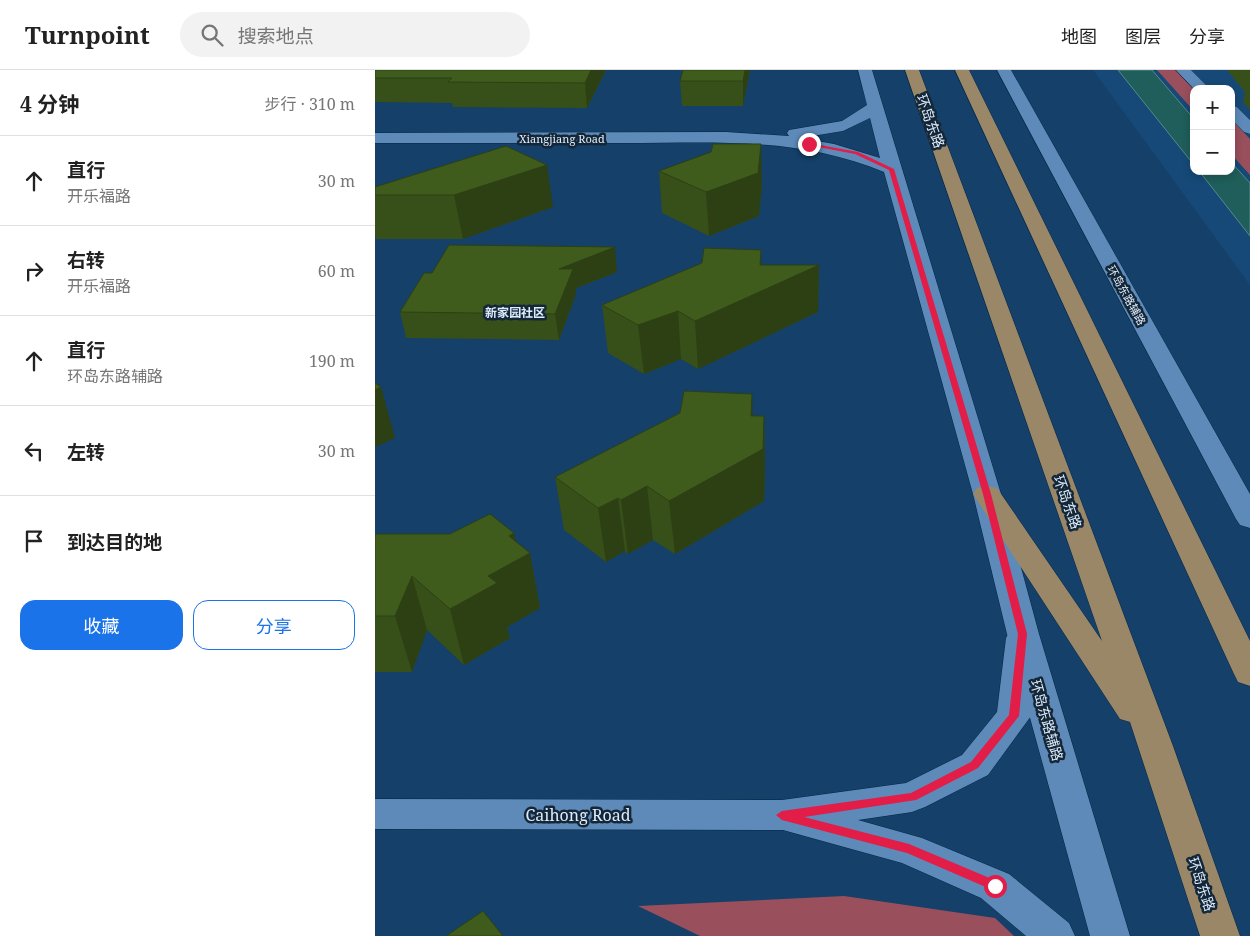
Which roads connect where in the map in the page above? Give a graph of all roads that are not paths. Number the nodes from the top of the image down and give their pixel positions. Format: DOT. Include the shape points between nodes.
graph roads {
  1 [pos="865,70"];
  2 [pos="913,70"];
  3 [pos="962,70"];
  4 [pos="1004,70"];
  5 [pos="1183,70"];
  6 [pos="1199,85"];
  7 [pos="874,107"];
  8 [pos="1235,114"];
  9 [pos="1250,129"];
  10 [pos="375,138"];
  11 [pos="749,138"];
  12 [pos="892,169"];
  13 [pos="987,494"];
  14 [pos="1250,519"];
  15 [pos="1023,634"];
  16 [pos="1250,674"];
  17 [pos="1156,746"];
  18 [pos="375,814"];
  19 [pos="782,815"];
  20 [pos="1055,936"];
  21 [pos="1110,936"];
  22 [pos="1220,936"];
  1 -- 7 [label="main road, 环岛东路辅路"];
  2 -- 17 [label="main road, 环岛东路"];
  3 -- 16 [label="main road"];
  4 -- 14 [label="main road, 环岛东路辅路"];
  5 -- 6 [label="main road"];
  7 -- 11 [label="main road" via="862,117 833,128"];
  7 -- 12 [label="main road, 环岛东路辅路"];
  8 -- 9 [label="main road"];
  10 -- 11 [label="main road, Xiangjiang Road"];
  11 -- 12 [label="main road" via="841,149"];
  12 -- 13 [label="main road, 环岛东路辅路"];
  13 -- 15 [label="main road, 环岛东路辅路"];
  13 -- 17 [label="main road"];
  15 -- 19 [label="main road" via="1013,716 975,765 912,797"];
  15 -- 21 [label="main road, 环岛东路辅路"];
  17 -- 22 [label="main road, 环岛东路"];
  18 -- 19 [label="main road, Caihong Road"];
  19 -- 20 [label="main road" via="909,849 995,886"];
}
